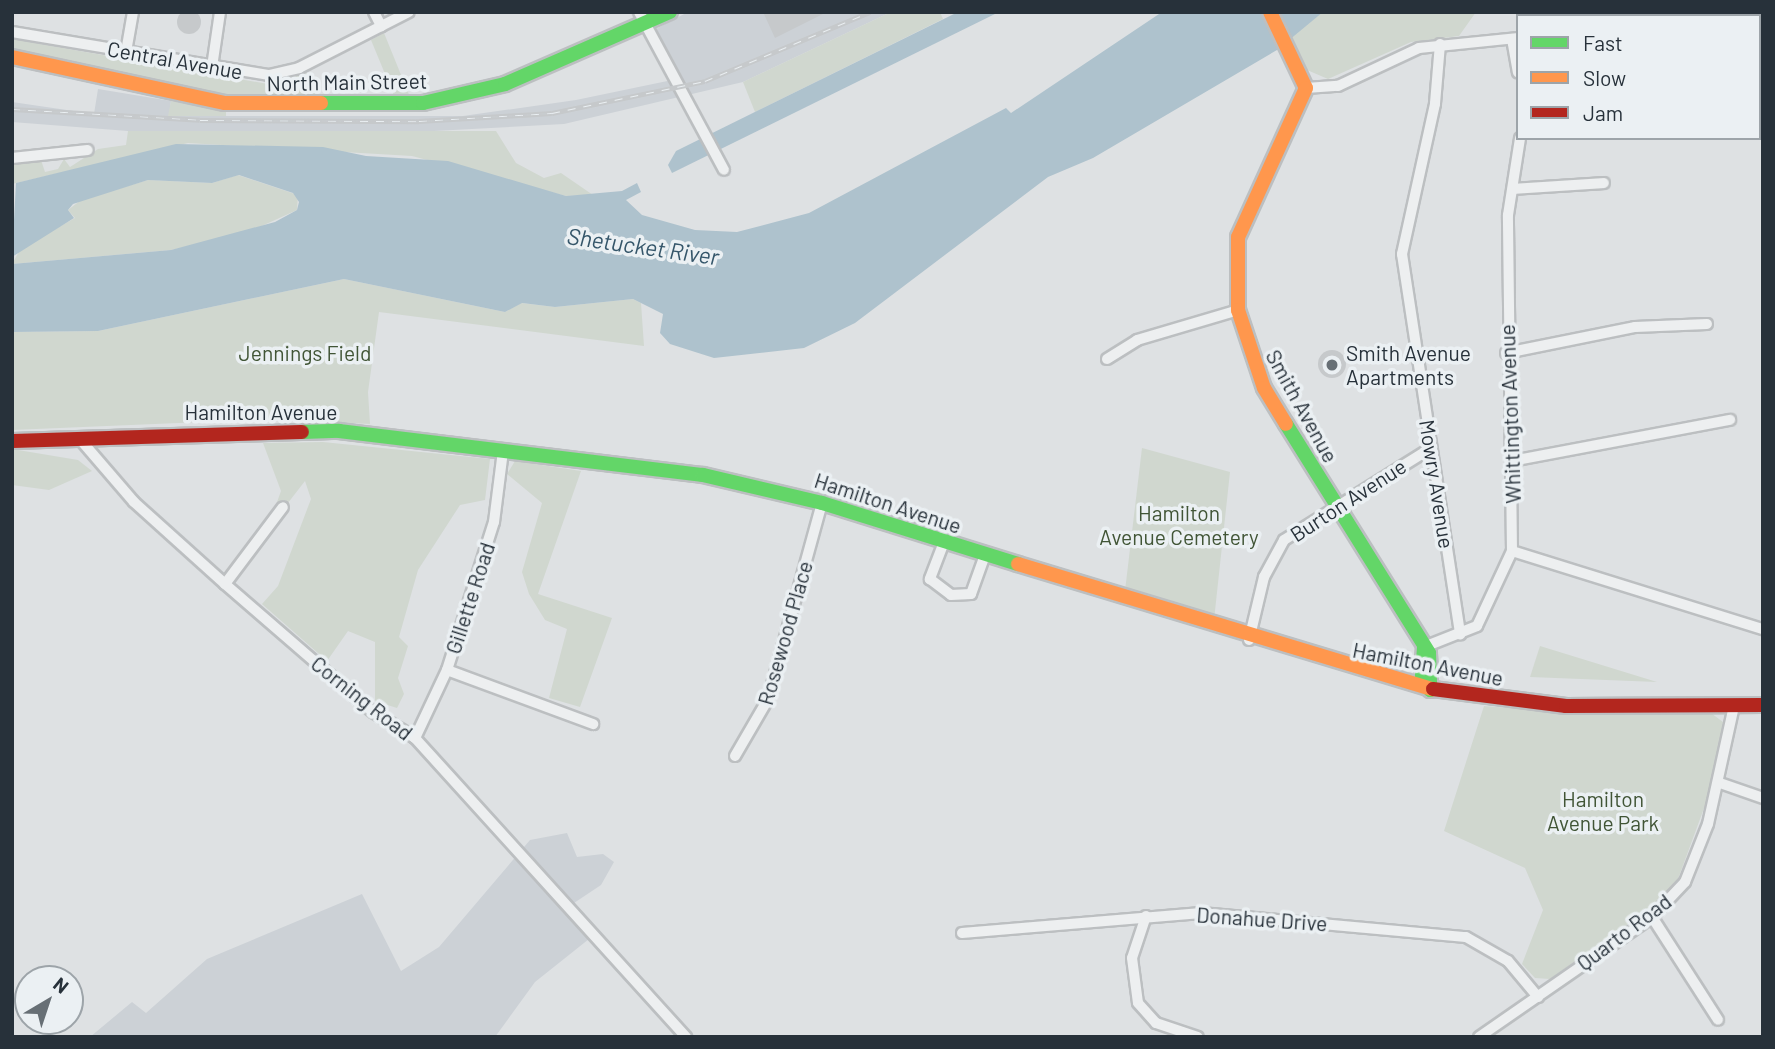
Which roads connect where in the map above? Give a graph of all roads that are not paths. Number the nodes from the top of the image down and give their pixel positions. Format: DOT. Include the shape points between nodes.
graph roads {
  1 [pos="133,12"];
  2 [pos="220,12"];
  3 [pos="374,12"];
  4 [pos="409,12"];
  5 [pos="670,12"];
  6 [pos="1270,12"];
  7 [pos="642,18"];
  8 [pos="381,26"];
  9 [pos="12,32"];
  10 [pos="1515,38"];
  11 [pos="1440,44"];
  12 [pos="126,52"];
  13 [pos="12,57"];
  14 [pos="212,67"];
  15 [pos="1306,88"];
  16 [pos="1521,140"];
  17 [pos="88,150"];
  18 [pos="12,158"];
  19 [pos="724,170"];
  20 [pos="1604,183"];
  21 [pos="1513,189"];
  22 [pos="1238,310"];
  23 [pos="1707,324"];
  24 [pos="1506,353"];
  25 [pos="1107,359"];
  26 [pos="1730,420"];
  27 [pos="79,438"];
  28 [pos="12,441"];
  29 [pos="1431,448"];
  30 [pos="503,451"];
  31 [pos="1512,461"];
  32 [pos="822,503"];
  33 [pos="284,507"];
  34 [pos="1336,507"];
  35 [pos="944,542"];
  36 [pos="1512,551"];
  37 [pos="985,555"];
  38 [pos="225,584"];
  39 [pos="1763,629"];
  40 [pos="1460,635"];
  41 [pos="1249,640"];
  42 [pos="1424,646"];
  43 [pos="447,670"];
  44 [pos="1430,690"];
  45 [pos="1763,705"];
  46 [pos="1734,706"];
  47 [pos="593,724"];
  48 [pos="415,737"];
  49 [pos="735,756"];
  50 [pos="1720,783"];
  51 [pos="1763,797"];
  52 [pos="1146,916"];
  53 [pos="1652,917"];
  54 [pos="961,933"];
  55 [pos="1538,997"];
  56 [pos="1718,1020"];
  57 [pos="686,1037"];
  58 [pos="1198,1037"];
  59 [pos="1479,1037"];
  1 -- 12 [label="street"];
  2 -- 14 [label="street"];
  3 -- 8 [label="street"];
  4 -- 8 [label="street, Central Avenue"];
  5 -- 7 [label="main road, North Main Street"];
  6 -- 15 [label="main road"];
  7 -- 13 [label="main road, North Main Street" via="486,91 423,103 225,103"];
  7 -- 19 [label="street" via="682,102 707,135"];
  8 -- 14 [label="street, Central Avenue" via="284,74"];
  9 -- 12 [label="street, Central Avenue"];
  10 -- 11 [label="street"];
  11 -- 15 [label="street" via="1404,52 1338,86"];
  11 -- 29 [label="street, Mowry Avenue" via="1435,104 1402,254"];
  12 -- 14 [label="street, Central Avenue"];
  15 -- 22 [label="main road, Smith Avenue" via="1238,237"];
  16 -- 21 [label="street, Whittington Avenue"];
  17 -- 18 [label="street"];
  20 -- 21 [label="street"];
  21 -- 24 [label="street, Whittington Avenue"];
  22 -- 25 [label="street" via="1137,340"];
  22 -- 34 [label="main road, Smith Avenue" via="1264,388"];
  23 -- 24 [label="street" via="1635,327"];
  24 -- 31 [label="street, Whittington Avenue"];
  26 -- 31 [label="street"];
  27 -- 28 [label="main road, Hamilton Avenue"];
  27 -- 30 [label="main road, Hamilton Avenue" via="286,429"];
  27 -- 38 [label="street, Corning Road" via="134,502"];
  29 -- 34 [label="street, Burton Avenue"];
  29 -- 40 [label="street, Mowry Avenue"];
  30 -- 32 [label="main road, Hamilton Avenue" via="704,475"];
  30 -- 43 [label="street, Gillette Road" via="494,522"];
  31 -- 36 [label="street, Whittington Avenue"];
  32 -- 35 [label="main road, Hamilton Avenue"];
  32 -- 49 [label="street, Rosewood Place" via="768,699"];
  33 -- 38 [label="street"];
  34 -- 41 [label="street, Burton Avenue" via="1273,553"];
  34 -- 42 [label="main road, Smith Avenue"];
  35 -- 37 [label="main road, Hamilton Avenue"];
  35 -- 37 [label="street" via="930,579 951,595 971,594"];
  36 -- 39 [label="street"];
  36 -- 40 [label="street, Whittington Avenue" via="1477,626"];
  37 -- 41 [label="main road, Hamilton Avenue"];
  38 -- 48 [label="street, Corning Road" via="373,712"];
  40 -- 42 [label="street, Whittington Avenue"];
  41 -- 44 [label="main road, Hamilton Avenue"];
  42 -- 44 [label="main road, Smith Avenue" via="1432,662"];
  43 -- 47 [label="street"];
  43 -- 48 [label="street, Gillette Road"];
  44 -- 46 [label="main road, Hamilton Avenue" via="1591,708"];
  45 -- 46 [label="main road, Hamilton Avenue"];
  46 -- 50 [label="street, Quarto Road"];
  48 -- 57 [label="street, Corning Road"];
  50 -- 51 [label="street"];
  50 -- 53 [label="street, Quarto Road" via="1685,882"];
  52 -- 54 [label="street, Donahue Drive"];
  52 -- 55 [label="street, Donahue Drive" via="1201,913 1466,937 1508,961"];
  52 -- 58 [label="street" via="1132,958 1138,1003 1156,1023"];
  53 -- 55 [label="street, Quarto Road"];
  53 -- 56 [label="street"];
  55 -- 59 [label="street, Quarto Road"];
}
